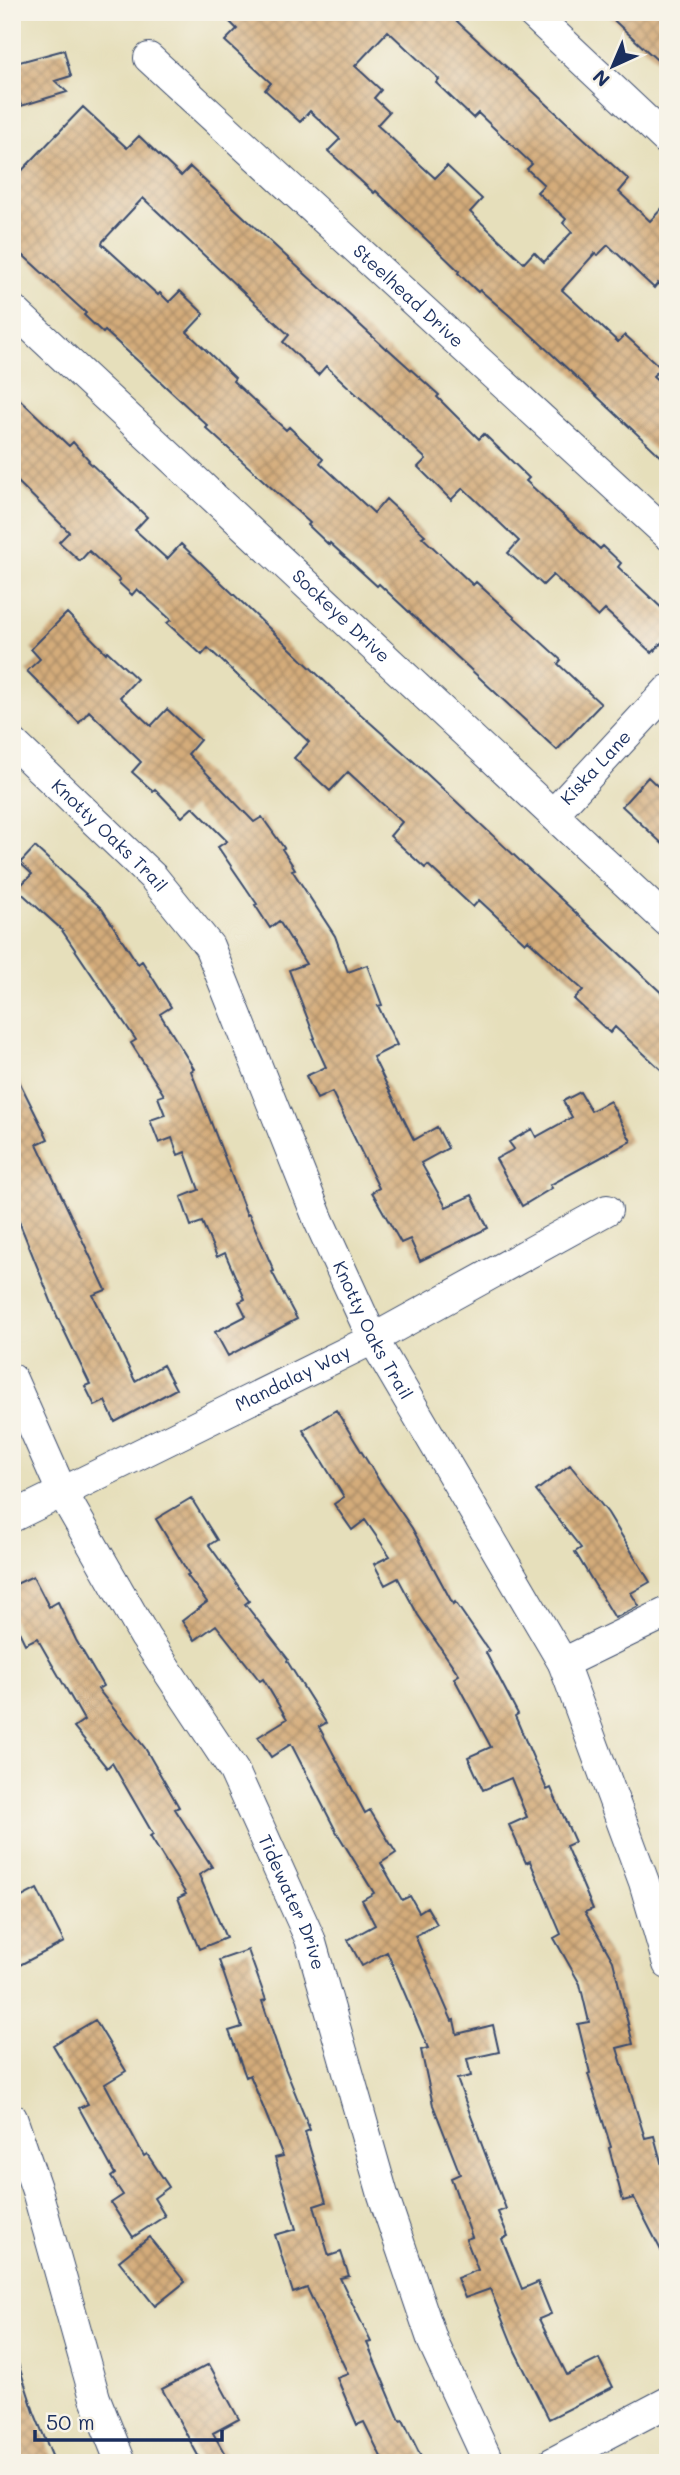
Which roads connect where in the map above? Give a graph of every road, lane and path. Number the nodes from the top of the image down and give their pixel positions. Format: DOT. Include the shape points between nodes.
graph roads {
  1 [pos="531,12"];
  2 [pos="149,58"];
  3 [pos="668,141"];
  4 [pos="12,309"];
  5 [pos="668,535"];
  6 [pos="668,690"];
  7 [pos="12,742"];
  8 [pos="553,814"];
  9 [pos="668,922"];
  10 [pos="607,1210"];
  11 [pos="373,1339"];
  12 [pos="12,1379"];
  13 [pos="62,1492"];
  14 [pos="12,1517"];
  15 [pos="668,1612"];
  16 [pos="564,1663"];
  17 [pos="668,1964"];
  18 [pos="12,2118"];
  19 [pos="668,2402"];
  20 [pos="121,2463"];
  21 [pos="489,2463"];
  22 [pos="552,2463"];
  1 -- 3 [label="street"];
  2 -- 5 [label="street, Steelhead Drive"];
  4 -- 8 [label="street, Sockeye Drive"];
  6 -- 8 [label="street, Kiska Lane"];
  7 -- 11 [label="street, Knotty Oaks Trail" via="153,877 209,946 319,1221"];
  8 -- 9 [label="street, Sockeye Drive"];
  10 -- 11 [label="street, Mandalay Way"];
  11 -- 13 [label="street, Mandalay Way"];
  11 -- 16 [label="street, Knotty Oaks Trail"];
  12 -- 13 [label="street, Tidewater Drive"];
  13 -- 14 [label="street, Mandalay Way"];
  13 -- 21 [label="street, Tidewater Drive" via="145,1637 234,1771 310,1938 383,2195 433,2342"];
  15 -- 16 [label="street"];
  16 -- 17 [label="street, Knotty Oaks Trail" via="644,1882"];
  18 -- 20 [label="street" via="95,2398"];
  19 -- 22 [label="street"];
}
